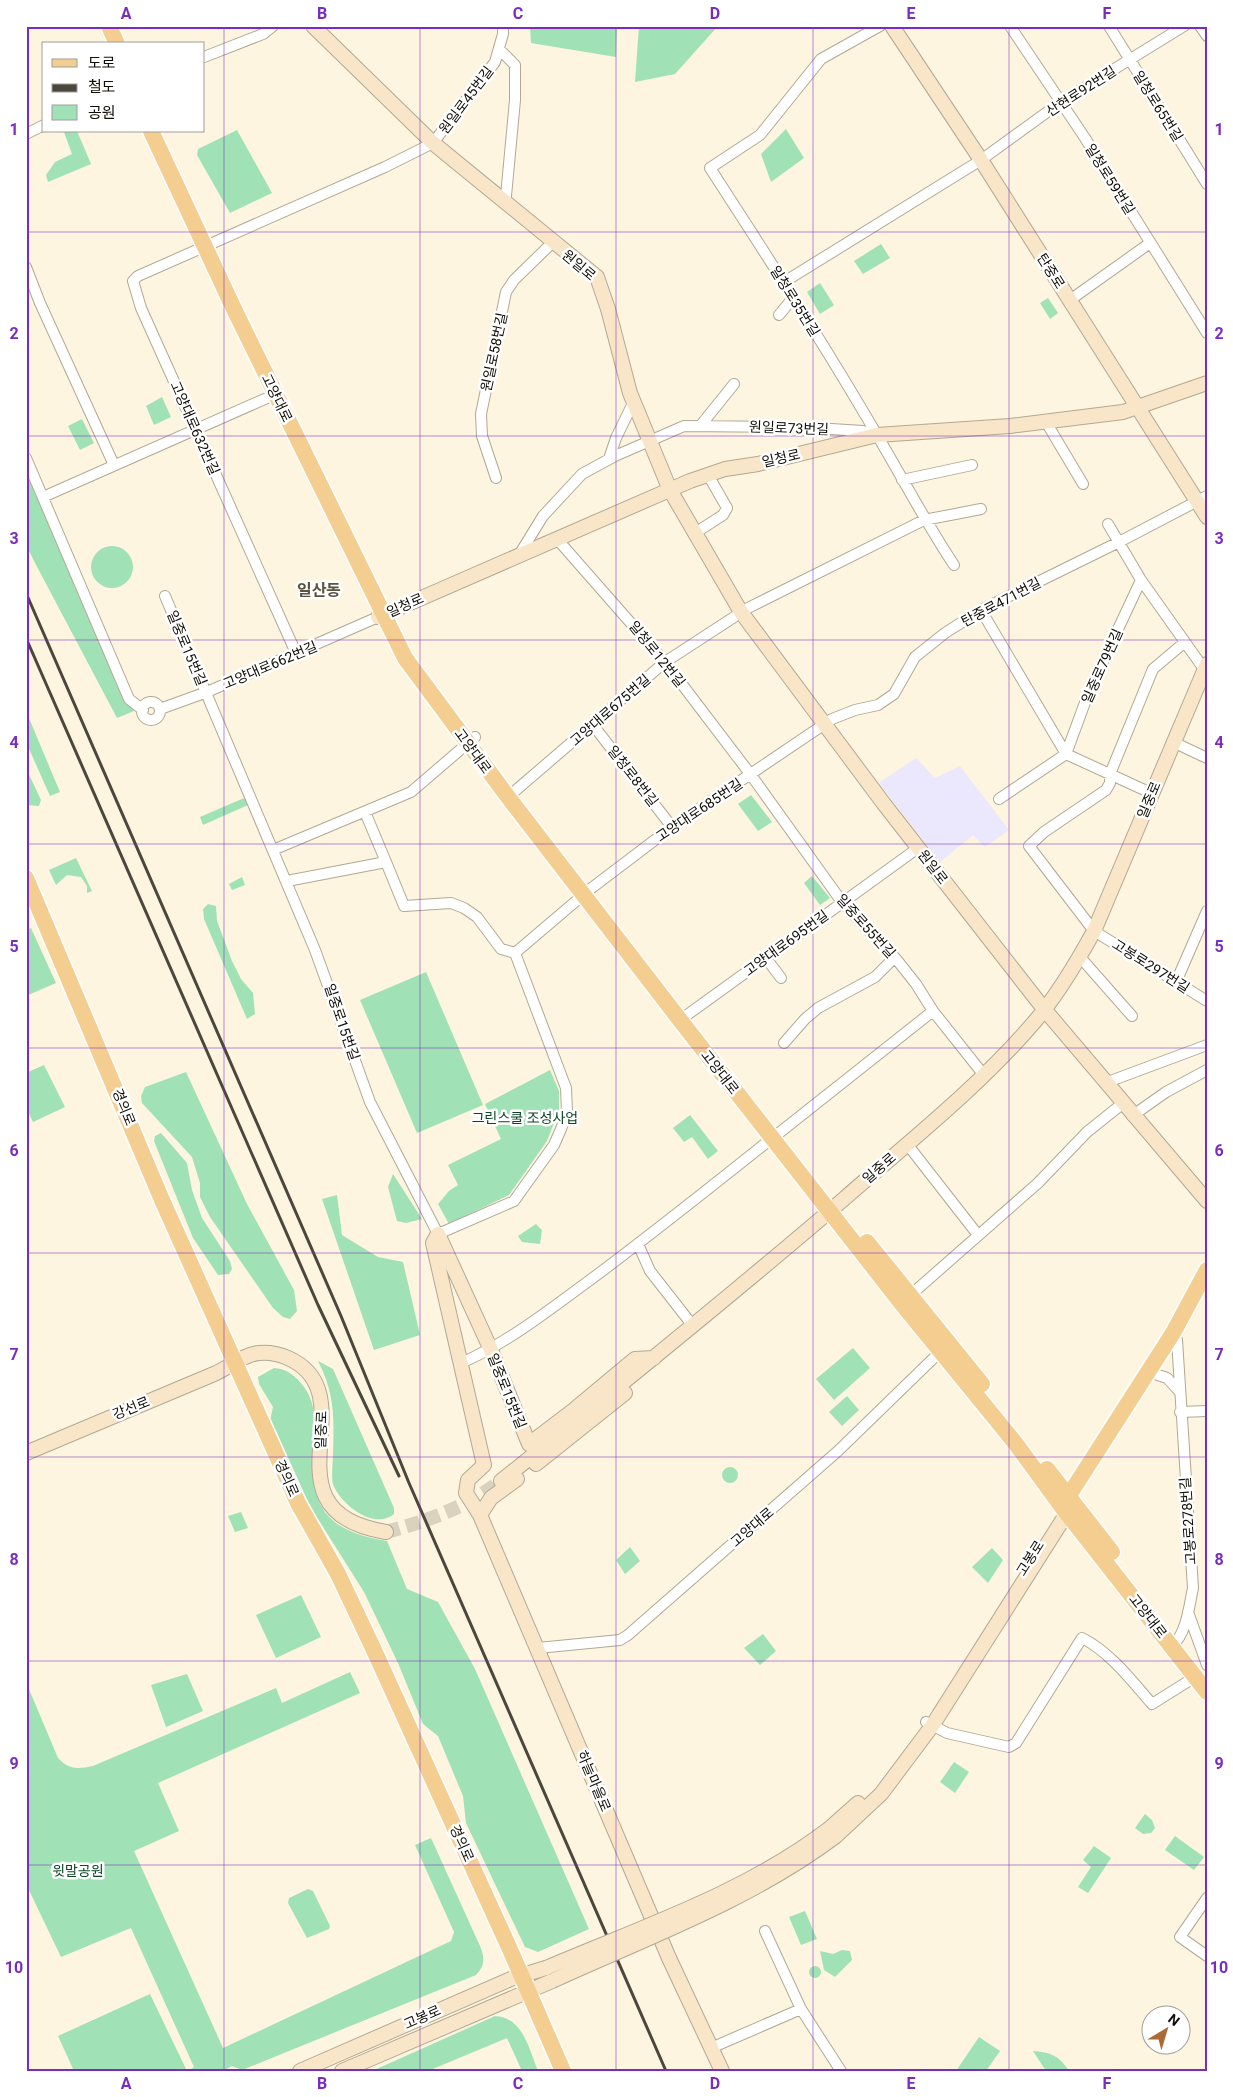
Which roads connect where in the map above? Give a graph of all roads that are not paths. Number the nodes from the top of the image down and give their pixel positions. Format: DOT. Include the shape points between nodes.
graph roads {
  1 [pos="102,26"];
  2 [pos="109,26"];
  3 [pos="273,26"];
  4 [pos="313,26"];
  5 [pos="503,26"];
  6 [pos="880,26"];
  7 [pos="892,26"];
  8 [pos="1010,26"];
  9 [pos="1109,26"];
  10 [pos="1184,26"];
  11 [pos="1200,26"];
  12 [pos="1207,36"];
  13 [pos="109,42"];
  14 [pos="116,42"];
  15 [pos="499,50"];
  16 [pos="205,57"];
  17 [pos="1129,60"];
  18 [pos="1061,102"];
  19 [pos="42,126"];
  20 [pos="152,132"];
  21 [pos="158,132"];
  22 [pos="26,134"];
  23 [pos="433,143"];
  24 [pos="981,160"];
  25 [pos="1207,184"];
  26 [pos="504,201"];
  27 [pos="552,242"];
  28 [pos="1150,243"];
  29 [pos="208,245"];
  30 [pos="26,267"];
  31 [pos="784,282"];
  32 [pos="793,298"];
  33 [pos="1070,300"];
  34 [pos="779,315"];
  35 [pos="1207,333"];
  36 [pos="1207,383"];
  37 [pos="734,384"];
  38 [pos="276,394"];
  39 [pos="633,403"];
  40 [pos="1139,407"];
  41 [pos="1046,422"];
  42 [pos="701,425"];
  43 [pos="196,430"];
  44 [pos="877,435"];
  45 [pos="649,441"];
  46 [pos="26,458"];
  47 [pos="610,459"];
  48 [pos="972,465"];
  49 [pos="114,466"];
  50 [pos="708,475"];
  51 [pos="496,478"];
  52 [pos="902,480"];
  53 [pos="1083,484"];
  54 [pos="670,490"];
  55 [pos="43,497"];
  56 [pos="1202,498"];
  57 [pos="981,509"];
  58 [pos="1207,517"];
  59 [pos="924,520"];
  60 [pos="1108,524"];
  61 [pos="695,533"];
  62 [pos="557,539"];
  63 [pos="1119,542"];
  64 [pos="520,555"];
  65 [pos="954,565"];
  66 [pos="1141,580"];
  67 [pos="165,596"];
  68 [pos="981,610"];
  69 [pos="741,612"];
  70 [pos="384,615"];
  71 [pos="1185,642"];
  72 [pos="296,654"];
  73 [pos="665,662"];
  74 [pos="1206,667"];
  75 [pos="206,692"];
  76 [pos="593,724"];
  77 [pos="824,724"];
  78 [pos="472,740"];
  79 [pos="1173,742"];
  80 [pos="1066,754"];
  81 [pos="1207,758"];
  82 [pos="1110,774"];
  83 [pos="752,775"];
  84 [pos="512,794"];
  85 [pos="1151,794"];
  86 [pos="999,800"];
  87 [pos="365,812"];
  88 [pos="672,827"];
  89 [pos="918,848"];
  90 [pos="273,850"];
  91 [pos="386,862"];
  92 [pos="26,878"];
  93 [pos="287,881"];
  94 [pos="26,894"];
  95 [pos="583,895"];
  96 [pos="842,902"];
  97 [pos="1207,910"];
  98 [pos="1094,931"];
  99 [pos="515,954"];
  100 [pos="1080,957"];
  101 [pos="766,958"];
  102 [pos="894,958"];
  103 [pos="781,978"];
  104 [pos="1176,982"];
  105 [pos="1207,1001"];
  106 [pos="1044,1010"];
  107 [pos="933,1011"];
  108 [pos="1132,1016"];
  109 [pos="684,1017"];
  110 [pos="784,1044"];
  111 [pos="1207,1046"];
  112 [pos="1207,1070"];
  113 [pos="983,1074"];
  114 [pos="1105,1083"];
  115 [pos="1122,1104"];
  116 [pos="1132,1116"];
  117 [pos="773,1138"];
  118 [pos="908,1144"];
  119 [pos="1207,1201"];
  120 [pos="833,1208"];
  121 [pos="438,1234"];
  122 [pos="978,1235"];
  123 [pos="638,1244"];
  124 [pos="1207,1270"];
  125 [pos="1207,1290"];
  126 [pos="906,1299"];
  127 [pos="693,1326"];
  128 [pos="1177,1340"];
  129 [pos="945,1347"];
  130 [pos="491,1350"];
  131 [pos="655,1358"];
  132 [pos="461,1363"];
  133 [pos="231,1366"];
  134 [pos="1155,1374"];
  135 [pos="1179,1391"];
  136 [pos="1207,1411"];
  137 [pos="1180,1412"];
  138 [pos="26,1453"];
  139 [pos="500,1481"];
  140 [pos="1068,1504"];
  141 [pos="480,1514"];
  142 [pos="386,1532"];
  143 [pos="1188,1612"];
  144 [pos="1175,1643"];
  145 [pos="538,1648"];
  146 [pos="1203,1673"];
  147 [pos="1207,1692"];
  148 [pos="929,1724"];
  149 [pos="833,1832"];
  150 [pos="1207,1898"];
  151 [pos="766,1931"];
  152 [pos="1207,1956"];
  153 [pos="517,1977"];
  154 [pos="523,1993"];
  155 [pos="801,2009"];
  156 [pos="711,2048"];
  157 [pos="300,2071"];
  158 [pos="342,2071"];
  159 [pos="551,2071"];
  160 [pos="562,2071"];
  161 [pos="722,2071"];
  162 [pos="840,2071"];
  1 -- 13 [label="main road"];
  2 -- 14 [label="main road"];
  3 -- 16 [label="street" via="263,34"];
  4 -- 23 [label="street, 원일로"];
  5 -- 15 [label="street, 원일로45번길"];
  6 -- 31 [label="street, 일청로35번길" via="820,59 760,135 710,168"];
  7 -- 24 [label="street, 탄중로"];
  8 -- 18 [label="street, 일청로59번길"];
  9 -- 17 [label="street, 일청로65번길"];
  10 -- 17 [label="street, 산현로92번길"];
  11 -- 12 [label="street"];
  15 -- 23 [label="street, 원일로45번길" via="495,62"];
  15 -- 26 [label="street" via="515,65 515,100"];
  17 -- 18 [label="street, 산현로92번길"];
  17 -- 25 [label="street, 일청로65번길"];
  18 -- 24 [label="street, 산현로92번길"];
  18 -- 28 [label="street, 일청로59번길"];
  19 -- 22 [label="street"];
  20 -- 29 [label="main road, 고양대로"];
  21 -- 29 [label="main road, 고양대로"];
  23 -- 26 [label="street, 원일로"];
  23 -- 29 [label="street"];
  24 -- 31 [label="street, 산현로92번길"];
  24 -- 33 [label="street, 탄중로"];
  26 -- 27 [label="street, 원일로"];
  27 -- 39 [label="street, 원일로" via="599,282"];
  27 -- 51 [label="street, 원일로58번길" via="506,292 481,414 482,436"];
  28 -- 33 [label="street"];
  28 -- 35 [label="street, 일청로59번길"];
  29 -- 38 [label="main road, 고양대로"];
  29 -- 43 [label="street, 고양대로632번길" via="138,276 132,284"];
  29 -- 70 [label="main road, 고양대로"];
  30 -- 49 [label="street"];
  31 -- 32 [label="street, 일청로35번길"];
  32 -- 34 [label="street"];
  32 -- 44 [label="street, 일청로35번길"];
  33 -- 40 [label="street, 탄중로"];
  36 -- 40 [label="street, 일청로"];
  37 -- 42 [label="street"];
  38 -- 43 [label="street"];
  38 -- 70 [label="main road, 고양대로"];
  39 -- 45 [label="street, 원일로"];
  39 -- 47 [label="street"];
  40 -- 41 [label="street, 일청로"];
  40 -- 56 [label="street, 탄중로"];
  41 -- 44 [label="street, 일청로"];
  41 -- 53 [label="street"];
  42 -- 44 [label="street, 원일로73번길" via="799,427 863,431"];
  42 -- 45 [label="street, 원일로73번길" via="684,426"];
  43 -- 49 [label="street"];
  43 -- 72 [label="street, 고양대로632번길"];
  44 -- 50 [label="street, 일청로"];
  44 -- 52 [label="street, 일청로35번길"];
  45 -- 47 [label="street, 원일로73번길"];
  45 -- 54 [label="street, 원일로"];
  46 -- 55 [label="street"];
  47 -- 64 [label="street, 원일로73번길" via="582,474 543,516"];
  48 -- 52 [label="street"];
  49 -- 55 [label="street"];
  50 -- 54 [label="street, 일청로"];
  50 -- 61 [label="street" via="727,508 723,515"];
  52 -- 59 [label="street, 일청로35번길"];
  54 -- 61 [label="street, 원일로"];
  54 -- 62 [label="street, 일청로"];
  55 -- 75 [label="street, 고양대로662번길" via="129,699 143,710 150,702 160,709"];
  56 -- 58 [label="street, 탄중로"];
  56 -- 63 [label="street, 탄중로471번길"];
  57 -- 59 [label="street"];
  59 -- 65 [label="street, 일청로35번길"];
  59 -- 69 [label="street"];
  60 -- 63 [label="street, 일중로"];
  61 -- 69 [label="street, 원일로"];
  62 -- 64 [label="street, 일청로"];
  62 -- 73 [label="street, 일청로12번길"];
  63 -- 66 [label="street, 일중로"];
  63 -- 68 [label="street, 탄중로471번길"];
  64 -- 70 [label="street, 일청로"];
  66 -- 71 [label="street, 일중로"];
  66 -- 80 [label="street, 일중로79번길" via="1090,689"];
  67 -- 75 [label="street, 일중로15번길"];
  68 -- 77 [label="street, 탄중로471번길" via="944,633 916,658 894,694 878,704"];
  68 -- 80 [label="street"];
  69 -- 73 [label="street, 고양대로675번길"];
  69 -- 77 [label="street, 원일로"];
  70 -- 72 [label="street, 고양대로662번길"];
  70 -- 78 [label="main road, 고양대로"];
  71 -- 74 [label="street, 일중로"];
  71 -- 82 [label="street" via="1153,669"];
  72 -- 75 [label="street, 고양대로662번길"];
  73 -- 76 [label="street, 고양대로675번길"];
  73 -- 83 [label="street, 일청로12번길"];
  74 -- 79 [label="street, 일중로"];
  75 -- 90 [label="street, 일중로15번길"];
  76 -- 84 [label="street, 고양대로675번길"];
  76 -- 88 [label="street, 일청로8번길"];
  77 -- 83 [label="street, 고양대로685번길"];
  77 -- 89 [label="street, 원일로"];
  78 -- 84 [label="main road, 고양대로"];
  78 -- 87 [label="street" via="411,792"];
  79 -- 81 [label="street"];
  79 -- 85 [label="street, 일중로"];
  80 -- 82 [label="street"];
  80 -- 86 [label="street"];
  82 -- 85 [label="street"];
  82 -- 98 [label="street" via="1106,790 1029,846"];
  83 -- 88 [label="street, 고양대로685번길"];
  83 -- 96 [label="street, 일중로55번길"];
  84 -- 95 [label="main road, 고양대로"];
  85 -- 98 [label="street, 일중로"];
  87 -- 90 [label="street"];
  87 -- 91 [label="street"];
  88 -- 95 [label="street, 고양대로685번길"];
  89 -- 96 [label="street, 고양대로695번길"];
  89 -- 106 [label="street, 원일로"];
  90 -- 93 [label="street, 일중로15번길"];
  91 -- 93 [label="street"];
  91 -- 99 [label="street" via="404,906 451,903 464,908 477,917 501,949"];
  92 -- 133 [label="main road, 경의로"];
  93 -- 121 [label="street, 일중로15번길" via="333,995 370,1102"];
  94 -- 133 [label="main road, 경의로"];
  95 -- 99 [label="street"];
  95 -- 109 [label="main road, 고양대로"];
  96 -- 101 [label="street, 고양대로695번길"];
  96 -- 102 [label="street, 일중로55번길"];
  97 -- 104 [label="street"];
  98 -- 100 [label="street, 일중로"];
  98 -- 104 [label="street, 고봉로297번길"];
  99 -- 121 [label="street" via="566,1088 567,1112 554,1145 514,1201"];
  100 -- 106 [label="street, 일중로"];
  100 -- 108 [label="street"];
  101 -- 103 [label="street"];
  101 -- 109 [label="street, 고양대로695번길"];
  102 -- 107 [label="street, 일중로55번길"];
  102 -- 110 [label="street" via="875,977 818,1008"];
  104 -- 105 [label="street, 고봉로297번길"];
  106 -- 113 [label="street, 일중로"];
  106 -- 114 [label="street, 원일로"];
  107 -- 113 [label="street, 일중로55번길"];
  107 -- 117 [label="street"];
  109 -- 117 [label="main road, 고양대로"];
  109 -- 120 [label="main road, 고양대로"];
  111 -- 114 [label="street"];
  112 -- 116 [label="street" via="1166,1092"];
  113 -- 118 [label="street, 일중로"];
  114 -- 115 [label="street, 원일로"];
  115 -- 116 [label="street, 원일로"];
  115 -- 122 [label="street" via="1087,1132 1038,1183"];
  116 -- 119 [label="street, 원일로"];
  117 -- 120 [label="main road, 고양대로"];
  117 -- 123 [label="street"];
  118 -- 120 [label="street, 일중로"];
  118 -- 122 [label="street"];
  120 -- 126 [label="main road, 고양대로"];
  120 -- 127 [label="street, 일중로"];
  121 -- 130 [label="street, 일중로15번길"];
  121 -- 132 [label="street" via="433,1243"];
  122 -- 126 [label="street"];
  123 -- 127 [label="street" via="650,1271"];
  123 -- 130 [label="street"];
  124 -- 140 [label="main road, 고봉로"];
  125 -- 128 [label="main road, 고봉로"];
  126 -- 129 [label="main road, 고양대로"];
  127 -- 131 [label="street, 일중로"];
  128 -- 134 [label="main road, 고봉로"];
  128 -- 135 [label="street, 고봉로278번길"];
  129 -- 140 [label="main road, 고양대로" via="1057,1483"];
  129 -- 145 [label="street, 고양대로" via="838,1452 628,1636 620,1640"];
  130 -- 131 [label="street, 일중로15번길" via="529,1444 635,1359"];
  130 -- 132 [label="street"];
  131 -- 139 [label="street, 일중로"];
  131 -- 141 [label="street, 일중로" via="642,1378 492,1498"];
  132 -- 141 [label="street, 하늘마을로" via="484,1466 468,1480 466,1493"];
  133 -- 138 [label="street, 강선로"];
  133 -- 142 [label="street, 일중로" via="257,1353 272,1353 290,1359 306,1370 316,1384 322,1403 319,1480 326,1500 341,1517 362,1528"];
  133 -- 153 [label="main road, 경의로" via="291,1506 331,1579"];
  134 -- 135 [label="street" via="1167,1378"];
  134 -- 140 [label="main road, 고봉로"];
  135 -- 137 [label="street, 고봉로278번길"];
  136 -- 137 [label="street"];
  137 -- 143 [label="street, 고봉로278번길" via="1193,1588"];
  140 -- 144 [label="main road, 고양대로"];
  140 -- 148 [label="street, 고봉로"];
  141 -- 145 [label="street, 하늘마을로"];
  143 -- 144 [label="street, 고봉로278번길"];
  143 -- 146 [label="street"];
  144 -- 146 [label="main road, 고양대로"];
  145 -- 156 [label="street, 하늘마을로" via="669,1958"];
  146 -- 147 [label="main road, 고양대로"];
  146 -- 148 [label="street" via="1152,1704 1109,1658 1082,1638 1016,1743 1009,1747 947,1733"];
  148 -- 149 [label="street, 고봉로"];
  149 -- 153 [label="street, 고봉로, bridge" via="732,1890 546,1968"];
  149 -- 154 [label="street, 고봉로, bridge" via="803,1861 768,1882"];
  150 -- 152 [label="street" via="1180,1936"];
  151 -- 155 [label="street"];
  153 -- 154 [label="main road, 경의로"];
  153 -- 157 [label="street, 고봉로"];
  154 -- 158 [label="street, 고봉로"];
  154 -- 159 [label="main road, 경의로"];
  154 -- 160 [label="main road, 경의로"];
  155 -- 156 [label="street"];
  155 -- 162 [label="street"];
  156 -- 161 [label="street, 하늘마을로"];
}
